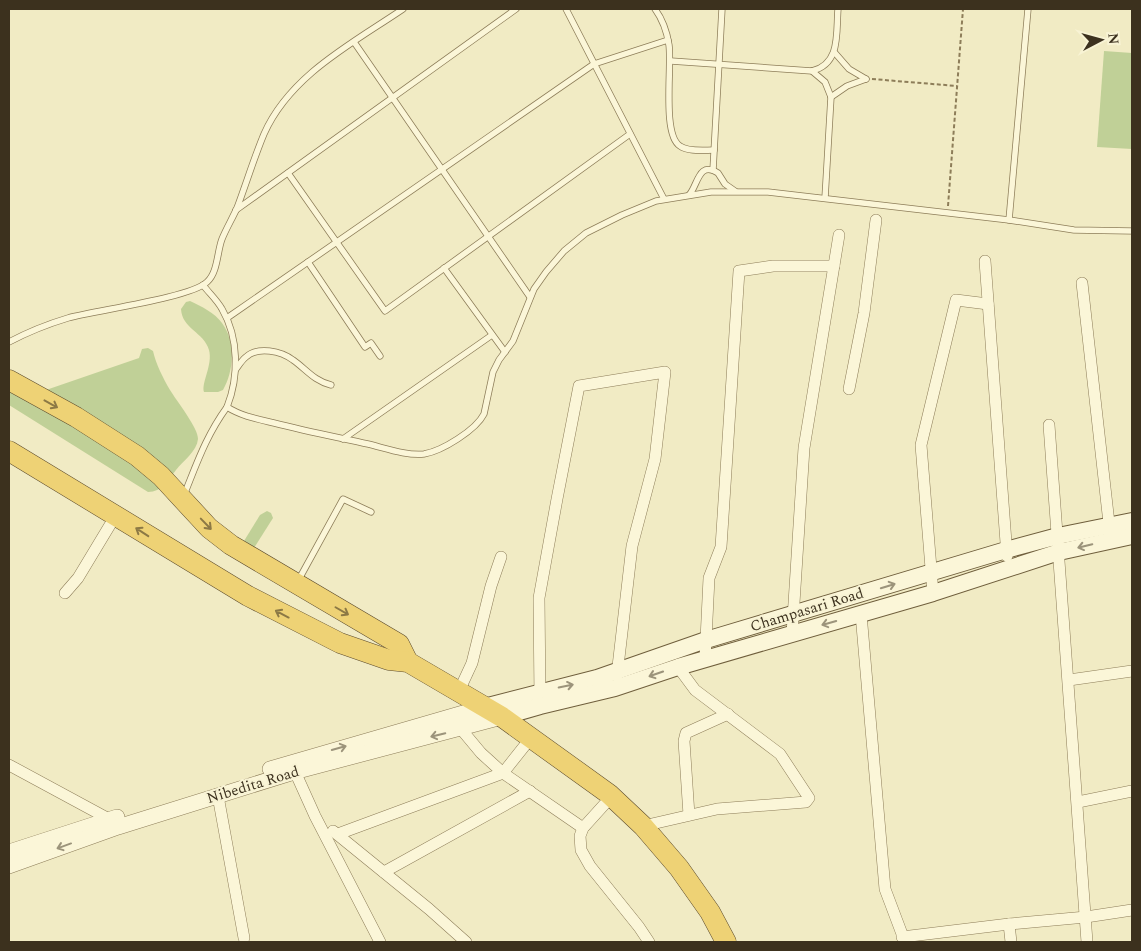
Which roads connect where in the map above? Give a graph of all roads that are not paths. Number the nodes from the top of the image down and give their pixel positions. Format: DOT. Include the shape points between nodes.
graph roads {
  1 [pos="403,9"];
  2 [pos="516,9"];
  3 [pos="566,9"];
  4 [pos="655,9"];
  5 [pos="722,9"];
  6 [pos="838,9"];
  7 [pos="1028,9"];
  8 [pos="668,40"];
  9 [pos="354,42"];
  10 [pos="835,53"];
  11 [pos="670,61"];
  12 [pos="594,64"];
  13 [pos="718,65"];
  14 [pos="812,71"];
  15 [pos="832,97"];
  16 [pos="392,98"];
  17 [pos="630,134"];
  18 [pos="714,150"];
  19 [pos="442,169"];
  20 [pos="713,170"];
  21 [pos="288,173"];
  22 [pos="734,191"];
  23 [pos="689,195"];
  24 [pos="824,198"];
  25 [pos="664,199"];
  26 [pos="236,210"];
  27 [pos="876,220"];
  28 [pos="1009,220"];
  29 [pos="1132,231"];
  30 [pos="839,235"];
  31 [pos="488,236"];
  32 [pos="336,242"];
  33 [pos="985,261"];
  34 [pos="308,262"];
  35 [pos="834,266"];
  36 [pos="444,268"];
  37 [pos="1082,282"];
  38 [pos="203,284"];
  39 [pos="530,297"];
  40 [pos="988,304"];
  41 [pos="227,318"];
  42 [pos="492,335"];
  43 [pos="9,342"];
  44 [pos="505,352"];
  45 [pos="380,356"];
  46 [pos="236,369"];
  47 [pos="9,380"];
  48 [pos="331,384"];
  49 [pos="849,389"];
  50 [pos="227,407"];
  51 [pos="1049,424"];
  52 [pos="342,439"];
  53 [pos="9,451"];
  54 [pos="182,498"];
  55 [pos="371,512"];
  56 [pos="116,515"];
  57 [pos="1132,520"];
  58 [pos="1110,532"];
  59 [pos="1132,536"];
  60 [pos="1058,544"];
  61 [pos="1006,550"];
  62 [pos="501,557"];
  63 [pos="1008,569"];
  64 [pos="931,573"];
  65 [pos="296,584"];
  66 [pos="65,593"];
  67 [pos="933,593"];
  68 [pos="793,614"];
  69 [pos="861,614"];
  70 [pos="792,634"];
  71 [pos="706,640"];
  72 [pos="704,660"];
  73 [pos="408,662"];
  74 [pos="678,666"];
  75 [pos="617,671"];
  76 [pos="1132,671"];
  77 [pos="1068,680"];
  78 [pos="615,688"];
  79 [pos="459,691"];
  80 [pos="540,699"];
  81 [pos="484,707"];
  82 [pos="728,714"];
  83 [pos="502,717"];
  84 [pos="461,729"];
  85 [pos="530,739"];
  86 [pos="9,765"];
  87 [pos="292,767"];
  88 [pos="503,773"];
  89 [pos="530,791"];
  90 [pos="1132,791"];
  91 [pos="218,796"];
  92 [pos="612,797"];
  93 [pos="1078,802"];
  94 [pos="689,815"];
  95 [pos="315,816"];
  96 [pos="109,819"];
  97 [pos="642,826"];
  98 [pos="583,828"];
  99 [pos="338,834"];
  100 [pos="9,852"];
  101 [pos="9,866"];
  102 [pos="384,872"];
  103 [pos="1132,910"];
  104 [pos="1086,917"];
  105 [pos="1009,924"];
  106 [pos="244,938"];
  107 [pos="903,939"];
  108 [pos="380,942"];
  109 [pos="466,942"];
  110 [pos="649,942"];
  111 [pos="726,942"];
  112 [pos="1011,942"];
  113 [pos="1088,942"];
  1 -- 9 [label="lane"];
  2 -- 16 [label="lane"];
  3 -- 12 [label="lane"];
  4 -- 8 [label="lane"];
  5 -- 13 [label="lane"];
  6 -- 10 [label="lane"];
  7 -- 28 [label="lane"];
  8 -- 11 [label="lane"];
  8 -- 12 [label="lane"];
  9 -- 16 [label="lane"];
  9 -- 26 [label="lane" via="318,67 280,107 264,134"];
  10 -- 14 [label="lane" via="825,66"];
  10 -- 15 [label="lane" via="849,69 866,79 847,86"];
  11 -- 13 [label="lane"];
  11 -- 18 [label="lane" via="669,127 674,140 685,149"];
  12 -- 17 [label="lane"];
  12 -- 19 [label="lane"];
  13 -- 14 [label="lane"];
  13 -- 18 [label="lane"];
  14 -- 15 [label="lane" via="825,82"];
  15 -- 24 [label="lane"];
  16 -- 19 [label="lane"];
  16 -- 21 [label="lane"];
  17 -- 25 [label="lane"];
  17 -- 31 [label="lane"];
  18 -- 20 [label="lane"];
  19 -- 31 [label="lane"];
  19 -- 32 [label="lane"];
  20 -- 22 [label="lane"];
  20 -- 23 [label="lane" via="698,177"];
  21 -- 26 [label="lane"];
  21 -- 32 [label="lane"];
  22 -- 23 [label="lane"];
  22 -- 24 [label="lane"];
  23 -- 25 [label="lane"];
  24 -- 28 [label="lane"];
  25 -- 39 [label="lane" via="641,206 586,233 564,251"];
  26 -- 38 [label="lane" via="222,240 213,273"];
  27 -- 49 [label="street" via="864,313"];
  28 -- 29 [label="lane" via="1074,230"];
  30 -- 35 [label="street"];
  31 -- 36 [label="lane"];
  31 -- 39 [label="lane"];
  32 -- 34 [label="lane"];
  32 -- 36 [label="lane" via="385,311"];
  33 -- 40 [label="street"];
  34 -- 41 [label="lane"];
  34 -- 45 [label="lane" via="365,347 371,343"];
  35 -- 68 [label="street" via="804,448"];
  35 -- 71 [label="street" via="773,266 739,271 721,547 709,578"];
  36 -- 42 [label="lane"];
  37 -- 58 [label="street"];
  38 -- 41 [label="lane"];
  38 -- 43 [label="lane" via="183,292 69,318"];
  39 -- 44 [label="lane" via="513,341"];
  40 -- 61 [label="street"];
  40 -- 64 [label="street" via="956,300 922,445"];
  41 -- 46 [label="lane"];
  42 -- 44 [label="lane"];
  42 -- 52 [label="lane"];
  44 -- 52 [label="lane" via="493,372 481,420 441,448 417,454"];
  46 -- 48 [label="lane" via="251,354 274,352 292,359 322,383"];
  46 -- 50 [label="lane"];
  47 -- 54 [label="highway, one-way" via="137,456"];
  50 -- 52 [label="lane" via="238,414"];
  50 -- 54 [label="lane" via="209,434"];
  51 -- 60 [label="street"];
  53 -- 56 [label="highway"];
  54 -- 65 [label="highway, one-way" via="209,528 231,545"];
  55 -- 65 [label="lane" via="343,499"];
  56 -- 66 [label="street" via="78,578"];
  73 -- 56 [label="highway, one-way" via="389,660 340,644 300,624 239,591"];
  57 -- 58 [label="main road, Champasari Road"];
  58 -- 59 [label="main road, Champasari Road"];
  58 -- 60 [label="main road, Champasari Road"];
  60 -- 61 [label="main road, Champasari Road"];
  60 -- 63 [label="main road, Champasari Road"];
  60 -- 77 [label="street"];
  61 -- 63 [label="street"];
  61 -- 64 [label="main road, Champasari Road"];
  62 -- 79 [label="street" via="490,586 472,663"];
  63 -- 67 [label="main road, Champasari Road"];
  64 -- 67 [label="street"];
  68 -- 64 [label="main road, Champasari Road, one-way"];
  65 -- 73 [label="highway, one-way" via="399,644"];
  67 -- 69 [label="main road, Champasari Road"];
  68 -- 70 [label="street"];
  68 -- 71 [label="main road, Champasari Road"];
  69 -- 70 [label="main road, Champasari Road, one-way"];
  69 -- 107 [label="street" via="885,889"];
  70 -- 72 [label="main road, Champasari Road"];
  71 -- 72 [label="street"];
  71 -- 75 [label="main road, Champasari Road"];
  72 -- 74 [label="main road, Champasari Road"];
  73 -- 79 [label="highway"];
  74 -- 78 [label="main road, Champasari Road, one-way"];
  74 -- 82 [label="street" via="693,688"];
  75 -- 78 [label="street"];
  80 -- 75 [label="main road, Champasari Road, one-way"];
  75 -- 80 [label="street" via="632,546 655,459 666,372 579,386 539,598"];
  76 -- 77 [label="street"];
  77 -- 93 [label="street"];
  78 -- 80 [label="main road, Champasari Road"];
  79 -- 81 [label="highway"];
  80 -- 81 [label="main road, Champasari Road"];
  80 -- 83 [label="main road, Champasari Road"];
  81 -- 83 [label="highway"];
  87 -- 81 [label="street, Nibedita Road, one-way"];
  82 -- 94 [label="street" via="686,733"];
  82 -- 94 [label="street" via="780,754 809,798 806,802 723,808"];
  83 -- 84 [label="street, Nibedita Road"];
  83 -- 85 [label="highway"];
  84 -- 87 [label="street, Nibedita Road, one-way"];
  84 -- 88 [label="street"];
  85 -- 88 [label="street"];
  85 -- 92 [label="highway"];
  86 -- 96 [label="street"];
  87 -- 91 [label="street, Nibedita Road"];
  87 -- 95 [label="street"];
  87 -- 96 [label="street, Nibedita Road"];
  88 -- 89 [label="street"];
  88 -- 99 [label="street"];
  89 -- 98 [label="street"];
  89 -- 102 [label="street"];
  90 -- 93 [label="street"];
  91 -- 101 [label="street, Nibedita Road, one-way"];
  91 -- 106 [label="street"];
  92 -- 97 [label="highway"];
  92 -- 98 [label="street"];
  93 -- 104 [label="street"];
  94 -- 97 [label="street"];
  95 -- 99 [label="street"];
  95 -- 108 [label="street"];
  96 -- 100 [label="street, Nibedita Road"];
  97 -- 111 [label="highway" via="684,875"];
  98 -- 110 [label="street" via="580,843 584,856"];
  99 -- 102 [label="street"];
  102 -- 109 [label="street"];
  103 -- 104 [label="street"];
  104 -- 105 [label="street"];
  104 -- 113 [label="street"];
  105 -- 107 [label="street"];
  105 -- 112 [label="street"];
}
